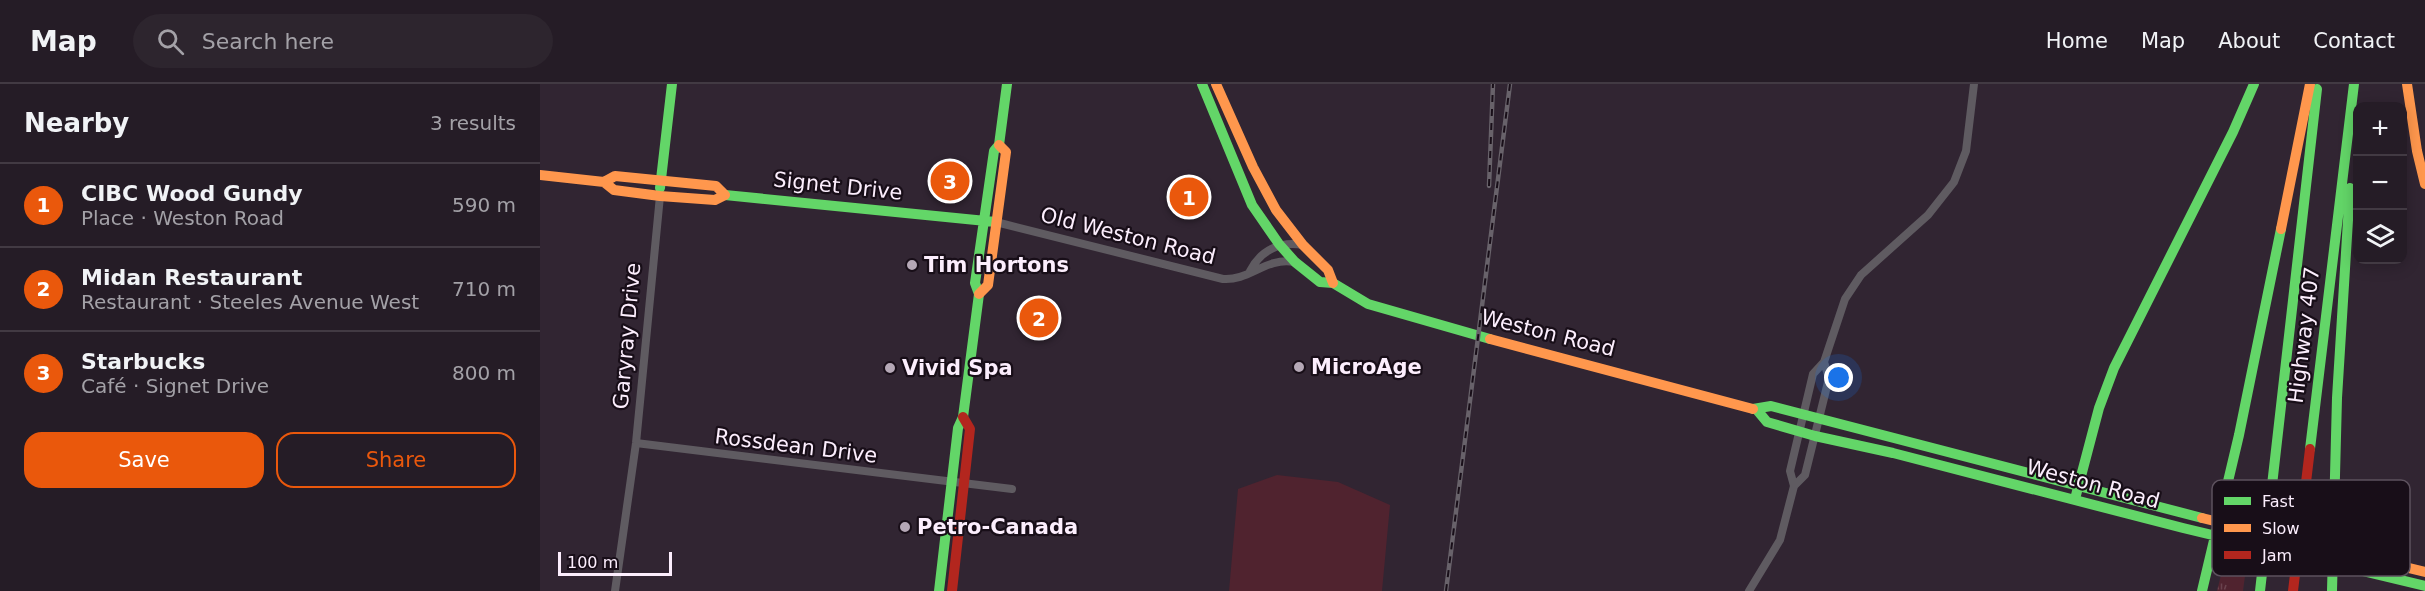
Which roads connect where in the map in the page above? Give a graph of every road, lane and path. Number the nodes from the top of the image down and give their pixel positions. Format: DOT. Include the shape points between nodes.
graph roads {
  1 [pos="672,84"];
  2 [pos="1007,84"];
  3 [pos="1202,84"];
  4 [pos="1216,84"];
  5 [pos="1974,84"];
  6 [pos="2254,84"];
  7 [pos="2310,84"];
  8 [pos="2318,84"];
  9 [pos="2355,84"];
  10 [pos="2407,84"];
  11 [pos="999,145"];
  12 [pos="540,175"];
  13 [pos="604,182"];
  14 [pos="661,182"];
  15 [pos="2425,184"];
  16 [pos="725,195"];
  17 [pos="660,196"];
  18 [pos="983,221"];
  19 [pos="996,222"];
  20 [pos="1279,244"];
  21 [pos="1303,245"];
  22 [pos="1295,262"];
  23 [pos="1250,271"];
  24 [pos="1333,283"];
  25 [pos="979,294"];
  26 [pos="1824,362"];
  27 [pos="1757,410"];
  28 [pos="1804,416"];
  29 [pos="1820,420"];
  30 [pos="1800,431"];
  31 [pos="1815,436"];
  32 [pos="636,443"];
  33 [pos="2229,480"];
  34 [pos="2273,480"];
  35 [pos="2307,480"];
  36 [pos="2335,480"];
  37 [pos="958,483"];
  38 [pos="2078,485"];
  39 [pos="1794,486"];
  40 [pos="1012,489"];
  41 [pos="2075,499"];
  42 [pos="2212,520"];
  43 [pos="2212,535"];
  44 [pos="2212,550"];
  45 [pos="2410,568"];
  46 [pos="2425,572"];
  47 [pos="2262,576"];
  48 [pos="2295,576"];
  49 [pos="2332,576"];
  50 [pos="2381,576"];
  51 [pos="2425,586"];
  52 [pos="615,591"];
  53 [pos="939,591"];
  54 [pos="952,591"];
  55 [pos="1749,591"];
  56 [pos="2202,591"];
  57 [pos="2260,591"];
  58 [pos="2293,591"];
  59 [pos="2332,591"];
  1 -- 14 [label="main road, Garyray Drive"];
  2 -- 11 [label="main road"];
  3 -- 20 [label="main road, Weston Road" via="1252,205"];
  4 -- 21 [label="main road, Weston Road" via="1276,210"];
  5 -- 26 [label="street" via="1966,151 1953,182 1928,215 1861,275 1845,299"];
  6 -- 38 [label="main road" via="2114,368"];
  7 -- 33 [label="main road"];
  8 -- 34 [label="main road, Highway 407"];
  9 -- 35 [label="main road, Highway 407"];
  9 -- 36 [label="main road"];
  10 -- 15 [label="main road"];
  11 -- 18 [label="main road" via="994,151"];
  11 -- 19 [label="main road" via="1006,152"];
  12 -- 13 [label="main road, Signet Drive"];
  13 -- 14 [label="main road, Signet Drive" via="615,176"];
  13 -- 17 [label="main road, Signet Drive" via="614,190"];
  14 -- 16 [label="main road, Signet Drive" via="716,186"];
  14 -- 17 [label="main road, Garyray Drive"];
  16 -- 17 [label="main road, Signet Drive" via="715,200"];
  16 -- 18 [label="main road, Signet Drive"];
  17 -- 32 [label="street, Garyray Drive"];
  18 -- 19 [label="main road, Signet Drive"];
  18 -- 25 [label="main road" via="975,284"];
  19 -- 23 [label="street, Old Weston Road" via="1223,279 1232,280"];
  19 -- 25 [label="main road" via="988,285"];
  20 -- 21 [label="street"];
  20 -- 22 [label="main road, Weston Road"];
  20 -- 23 [label="street, Old Weston Road" via="1255,262"];
  21 -- 24 [label="main road, Weston Road" via="1328,270"];
  22 -- 23 [label="street, Old Weston Road" via="1273,262"];
  22 -- 24 [label="main road, Weston Road" via="1320,282"];
  24 -- 27 [label="main road, Weston Road" via="1368,304 1448,328"];
  25 -- 37 [label="main road" via="963,417 958,428"];
  26 -- 28 [label="street" via="1813,374"];
  26 -- 29 [label="street" via="1829,378"];
  27 -- 28 [label="main road, Weston Road" via="1772,406"];
  27 -- 30 [label="main road, Weston Road" via="1767,422"];
  28 -- 29 [label="main road, Weston Road"];
  28 -- 30 [label="street"];
  29 -- 31 [label="street"];
  29 -- 38 [label="main road, Weston Road"];
  30 -- 31 [label="main road, Weston Road"];
  30 -- 39 [label="street" via="1790,471"];
  31 -- 39 [label="street" via="1805,475"];
  31 -- 41 [label="main road, Weston Road"];
  32 -- 37 [label="street, Rossdean Drive"];
  32 -- 52 [label="street, Garyray Drive"];
  37 -- 40 [label="street, Rossdean Drive"];
  37 -- 53 [label="main road"];
  37 -- 54 [label="main road"];
  38 -- 41 [label="main road"];
  38 -- 42 [label="main road, Weston Road"];
  39 -- 55 [label="street" via="1780,540"];
  41 -- 43 [label="main road, Weston Road"];
  44 -- 56 [label="main road"];
  45 -- 46 [label="main road, Weston Road"];
  47 -- 57 [label="main road, Highway 407"];
  48 -- 58 [label="main road, Highway 407"];
  49 -- 59 [label="main road"];
  50 -- 51 [label="main road, Weston Road"];
}
